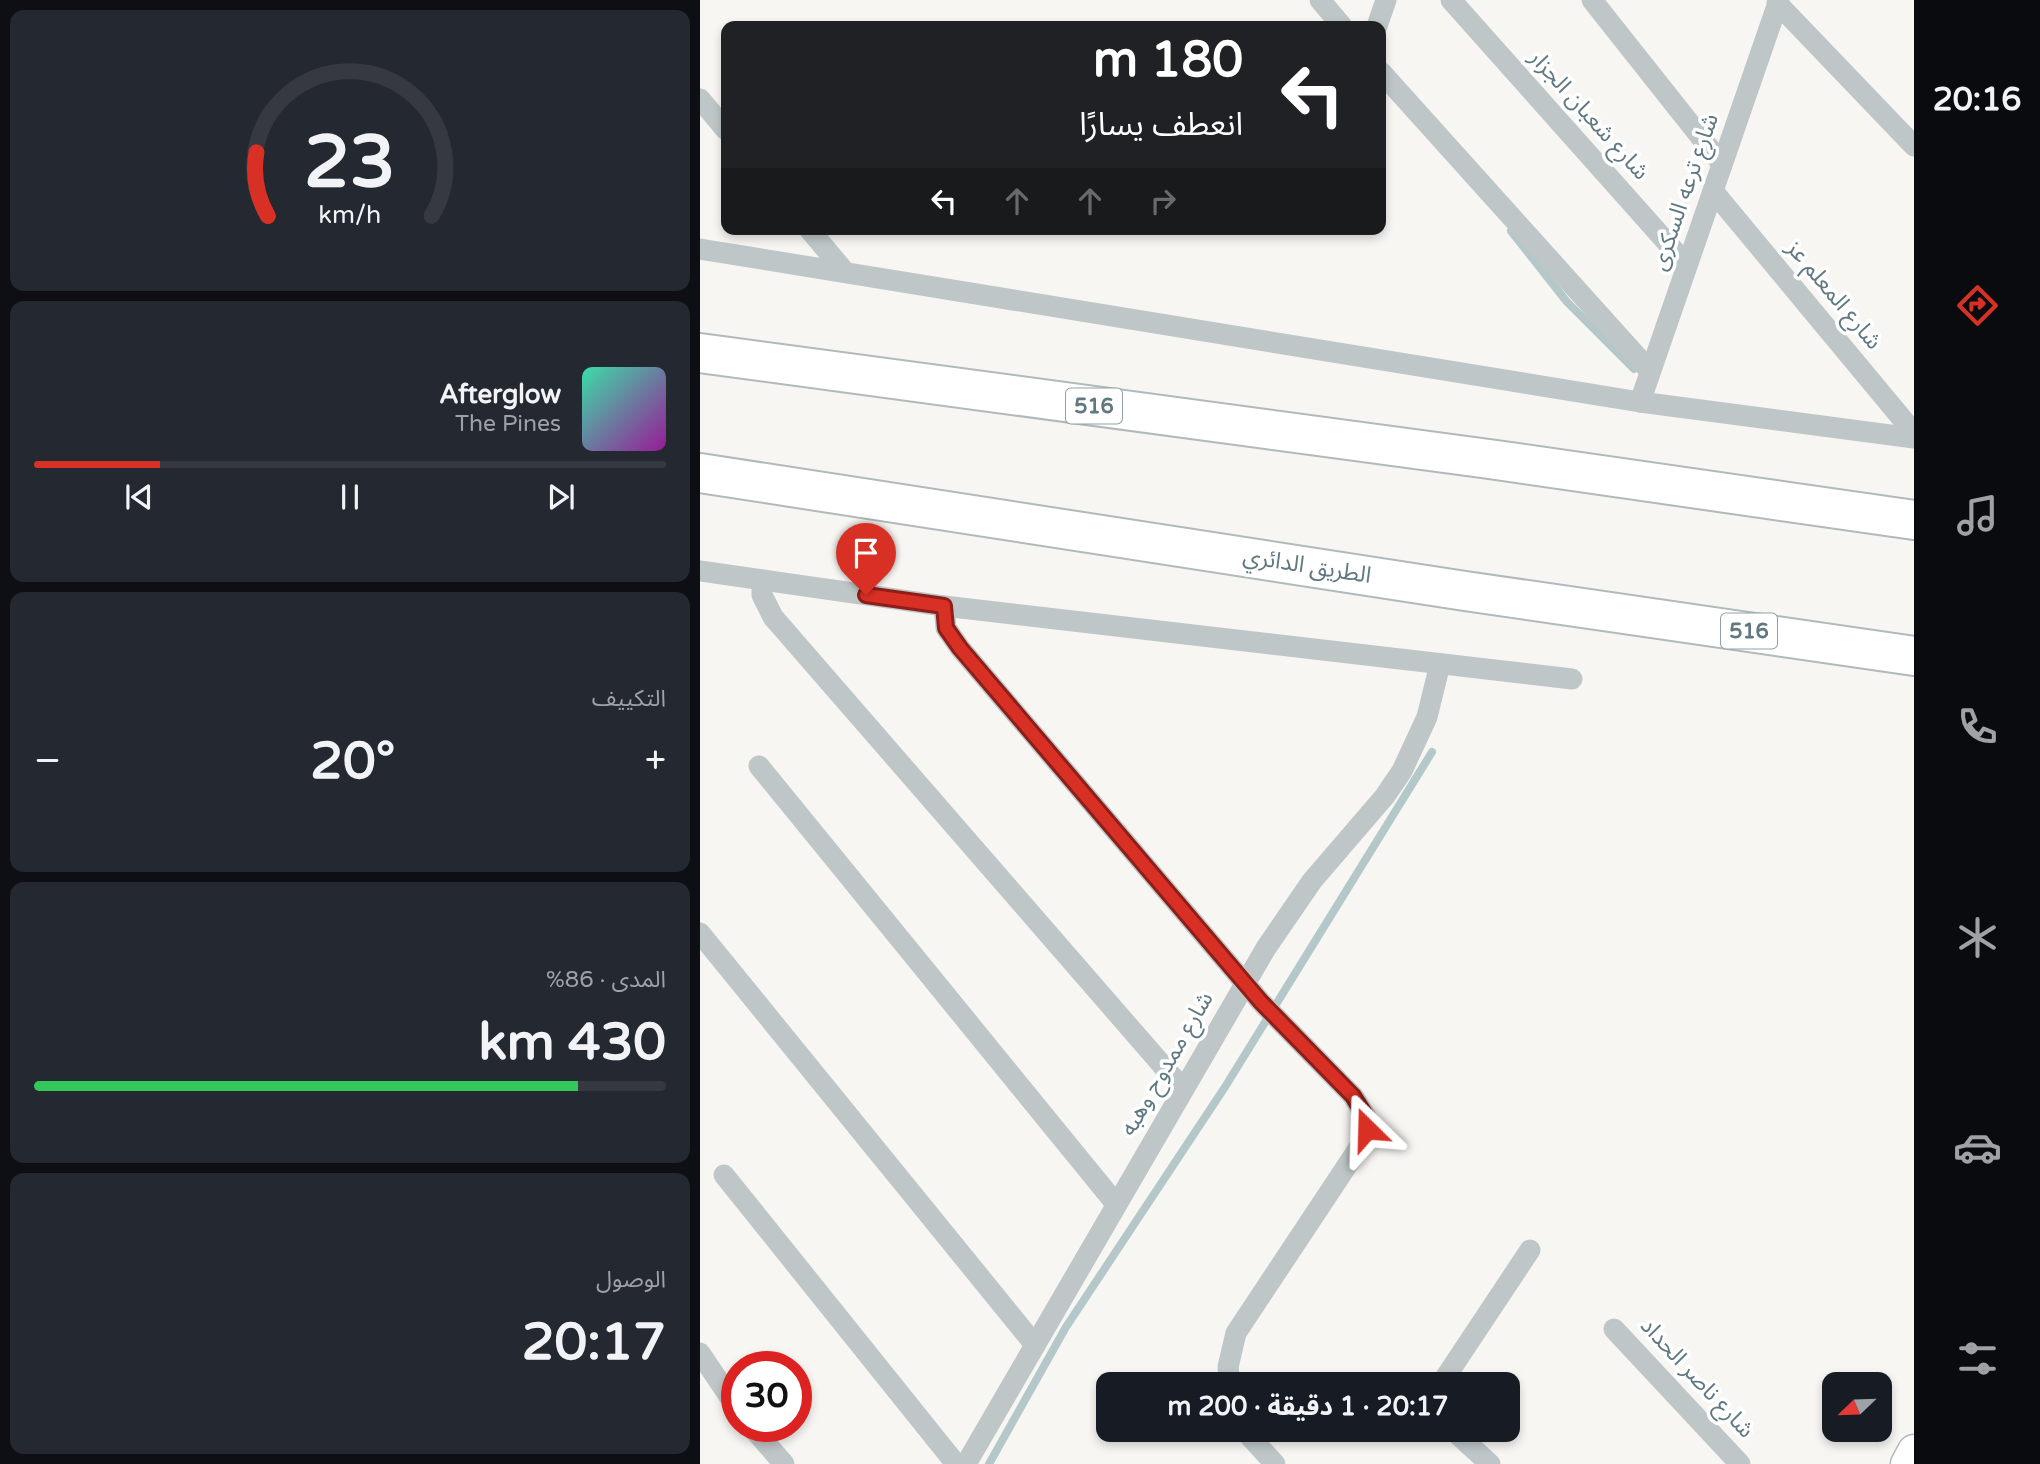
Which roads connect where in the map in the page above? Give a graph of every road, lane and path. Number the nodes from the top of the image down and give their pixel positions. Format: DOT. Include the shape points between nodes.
graph roads {
  1 [pos="1320,0"];
  2 [pos="1386,0"];
  3 [pos="1451,0"];
  4 [pos="1592,0"];
  5 [pos="1778,1"];
  6 [pos="1338,21"];
  7 [pos="1379,21"];
  8 [pos="1386,78"];
  9 [pos="700,99"];
  10 [pos="721,124"];
  11 [pos="1914,146"];
  12 [pos="1722,164"];
  13 [pos="1713,191"];
  14 [pos="814,235"];
  15 [pos="700,249"];
  16 [pos="1687,265"];
  17 [pos="845,272"];
  18 [pos="700,353"];
  19 [pos="1650,371"];
  20 [pos="1640,402"];
  21 [pos="1914,433"];
  22 [pos="1914,438"];
  23 [pos="700,473"];
  24 [pos="1914,520"];
  25 [pos="700,571"];
  26 [pos="762,580"];
  27 [pos="944,606"];
  28 [pos="1914,656"];
  29 [pos="1440,664"];
  30 [pos="1572,679"];
  31 [pos="759,766"];
  32 [pos="700,933"];
  33 [pos="1245,983"];
  34 [pos="1183,1089"];
  35 [pos="724,1175"];
  36 [pos="1116,1204"];
  37 [pos="1530,1250"];
  38 [pos="1614,1329"];
  39 [pos="1035,1345"];
  40 [pos="700,1353"];
  41 [pos="1229,1372"];
  42 [pos="1449,1372"];
  43 [pos="721,1384"];
  44 [pos="765,1442"];
  45 [pos="1255,1442"];
  46 [pos="1466,1442"];
  47 [pos="1914,1451"];
  48 [pos="1272,1461"];
  49 [pos="968,1462"];
  50 [pos="784,1464"];
  51 [pos="1490,1464"];
  52 [pos="1740,1464"];
  53 [pos="1907,1464"];
  1 -- 6 [label="street"];
  2 -- 7 [label="street"];
  3 -- 16 [label="street, شارع شعبان الجزار"];
  4 -- 12 [label="street"];
  5 -- 11 [label="street"];
  5 -- 12 [label="street, شارع ترعه السكرى"];
  8 -- 19 [label="street"];
  9 -- 10 [label="street"];
  12 -- 13 [label="street, شارع ترعه السكرى"];
  13 -- 16 [label="street, شارع ترعه السكرى"];
  13 -- 21 [label="street, شارع المعلم عز"];
  14 -- 17 [label="street"];
  15 -- 17 [label="street"];
  16 -- 19 [label="street, شارع ترعه السكرى"];
  17 -- 20 [label="street"];
  18 -- 24 [label="highway, 516"];
  19 -- 20 [label="street, شارع ترعه السكرى"];
  20 -- 22 [label="street"];
  23 -- 28 [label="highway, الطريق الدائري / 516"];
  25 -- 26 [label="street"];
  26 -- 27 [label="street"];
  26 -- 34 [label="street" via="762,595 773,617"];
  27 -- 29 [label="street"];
  27 -- 33 [label="street" via="952,638"];
  29 -- 30 [label="street"];
  29 -- 33 [label="street, شارع ممدوح وهبه" via="1427,717 1402,771 1312,881"];
  31 -- 36 [label="street"];
  32 -- 39 [label="street"];
  33 -- 34 [label="street, شارع ممدوح وهبه"];
  33 -- 41 [label="street" via="1353,1096 1366,1117 1367,1129 1236,1333"];
  34 -- 36 [label="street, شارع ممدوح وهبه"];
  35 -- 49 [label="street"];
  36 -- 39 [label="street, شارع ممدوح وهبه"];
  37 -- 42 [label="street"];
  38 -- 52 [label="street, شارع ناصر الحداد"];
  39 -- 49 [label="street, شارع ممدوح وهبه"];
  40 -- 43 [label="street"];
  44 -- 50 [label="street"];
  45 -- 48 [label="street"];
  46 -- 51 [label="street"];
  47 -- 53 [label="street"];
}
